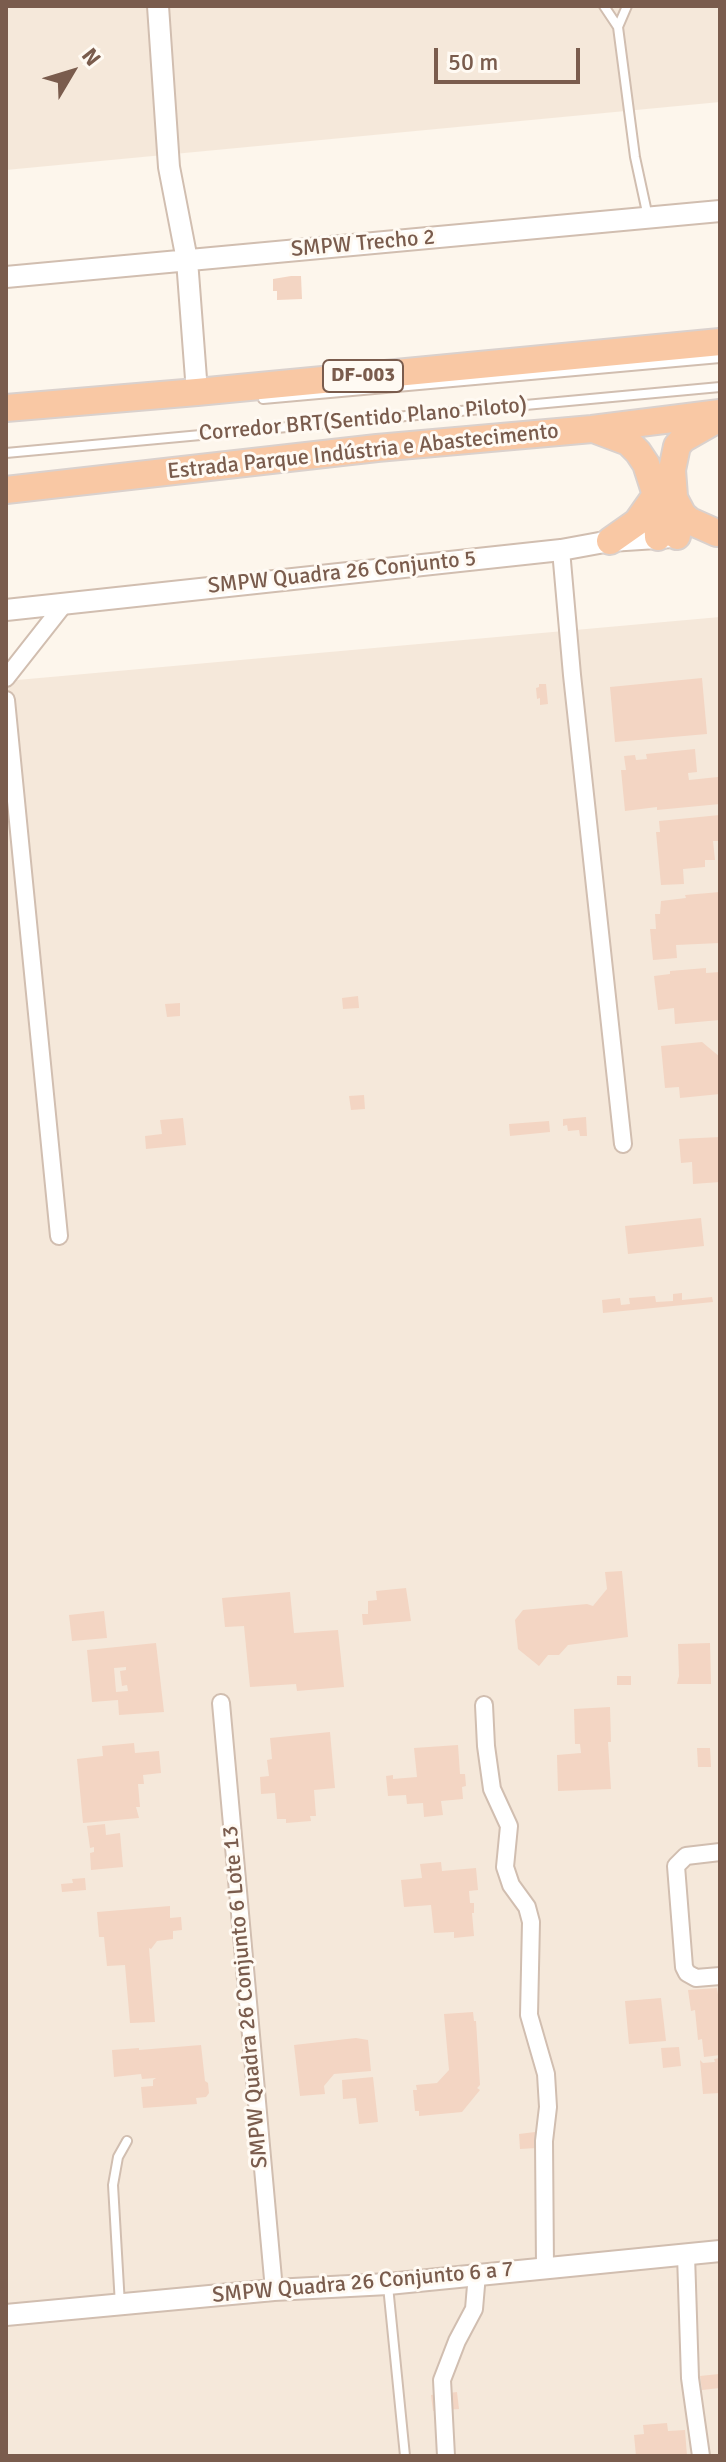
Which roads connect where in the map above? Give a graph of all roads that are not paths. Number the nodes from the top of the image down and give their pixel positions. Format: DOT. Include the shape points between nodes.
graph roads {
  1 [pos="158,6"];
  2 [pos="604,6"];
  3 [pos="627,6"];
  4 [pos="618,27"];
  5 [pos="720,211"];
  6 [pos="649,218"];
  7 [pos="187,260"];
  8 [pos="6,277"];
  9 [pos="720,342"];
  10 [pos="720,358"];
  11 [pos="720,387"];
  12 [pos="197,392"];
  13 [pos="249,400"];
  14 [pos="6,408"];
  15 [pos="720,416"];
  16 [pos="592,429"];
  17 [pos="6,453"];
  18 [pos="6,490"];
  19 [pos="665,497"];
  20 [pos="719,533"];
  21 [pos="668,537"];
  22 [pos="610,541"];
  23 [pos="561,550"];
  24 [pos="65,603"];
  25 [pos="6,610"];
  26 [pos="6,678"];
  27 [pos="6,700"];
  28 [pos="623,1144"];
  29 [pos="59,1236"];
  30 [pos="221,1703"];
  31 [pos="484,1705"];
  32 [pos="720,1852"];
  33 [pos="720,1976"];
  34 [pos="127,2141"];
  35 [pos="720,2251"];
  36 [pos="686,2255"];
  37 [pos="545,2267"];
  38 [pos="477,2274"];
  39 [pos="388,2284"];
  40 [pos="274,2290"];
  41 [pos="120,2305"];
  42 [pos="6,2315"];
  43 [pos="405,2456"];
  44 [pos="446,2456"];
  45 [pos="701,2456"];
  1 -- 7 [label="street" via="169,167"];
  2 -- 4 [label="lane"];
  3 -- 4 [label="lane"];
  4 -- 6 [label="lane" via="635,157"];
  5 -- 6 [label="street, SMPW Trecho 2"];
  6 -- 7 [label="street, SMPW Trecho 2"];
  7 -- 8 [label="street, SMPW Trecho 2"];
  7 -- 12 [label="street"];
  9 -- 12 [label="highway, DF-003"];
  10 -- 13 [label="lane"];
  11 -- 17 [label="lane, Corredor BRT(Sentido Plano Piloto)"];
  12 -- 14 [label="highway, DF-003"];
  15 -- 16 [label="highway, Estrada Parque Indústria e Abastecimento"];
  15 -- 19 [label="highway" via="677,446"];
  16 -- 18 [label="highway, Estrada Parque Indústria e Abastecimento"];
  16 -- 19 [label="highway" via="628,442"];
  19 -- 20 [label="highway" via="690,521"];
  19 -- 21 [label="highway"];
  19 -- 22 [label="highway"];
  20 -- 21 [label="street, SMPW Quadra 26 Conjunto 5"];
  21 -- 22 [label="street, SMPW Quadra 26 Conjunto 5"];
  22 -- 23 [label="street, SMPW Quadra 26 Conjunto 5"];
  23 -- 24 [label="street, SMPW Quadra 26 Conjunto 5"];
  23 -- 28 [label="street"];
  24 -- 25 [label="street, SMPW Quadra 26 Conjunto 5"];
  24 -- 26 [label="street"];
  27 -- 29 [label="street"];
  30 -- 40 [label="street, SMPW Quadra 26 Conjunto 6 Lote 13"];
  31 -- 37 [label="street" via="492,1789 509,1826 505,1867 531,1922 529,2015 546,2074 548,2107"];
  32 -- 33 [label="street" via="686,1856 676,1866 684,1967 696,1978"];
  34 -- 41 [label="lane" via="113,2185"];
  35 -- 36 [label="street, SMPW Quadra 26 Conjunto 6 a 7"];
  36 -- 37 [label="street, SMPW Quadra 26 Conjunto 6 a 7"];
  36 -- 45 [label="street" via="690,2378"];
  37 -- 38 [label="street, SMPW Quadra 26 Conjunto 6 a 7"];
  38 -- 39 [label="street, SMPW Quadra 26 Conjunto 6 a 7"];
  38 -- 44 [label="street" via="474,2309 442,2380"];
  39 -- 40 [label="street, SMPW Quadra 26 Conjunto 6 a 7"];
  39 -- 43 [label="lane"];
  40 -- 41 [label="street, SMPW Quadra 26 Conjunto 6 a 7"];
  41 -- 42 [label="street, SMPW Quadra 26 Conjunto 6 a 7"];
}
